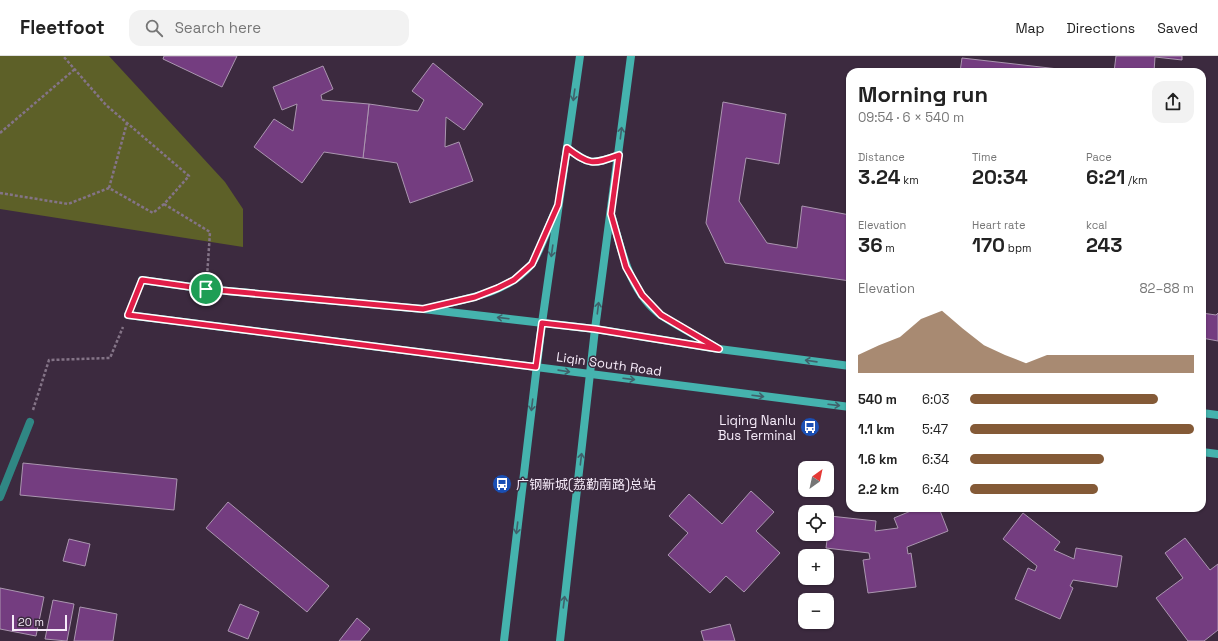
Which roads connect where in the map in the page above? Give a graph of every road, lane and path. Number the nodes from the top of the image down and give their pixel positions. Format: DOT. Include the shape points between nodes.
graph roads {
  1 [pos="63,56"];
  2 [pos="580,56"];
  3 [pos="632,56"];
  4 [pos="75,69"];
  5 [pos="127,124"];
  6 [pos="0,133"];
  7 [pos="567,148"];
  8 [pos="619,155"];
  9 [pos="109,188"];
  10 [pos="0,193"];
  11 [pos="164,204"];
  12 [pos="558,205"];
  13 [pos="611,214"];
  14 [pos="142,280"];
  15 [pos="206,289"];
  16 [pos="423,309"];
  17 [pos="128,315"];
  18 [pos="542,323"];
  19 [pos="595,329"];
  20 [pos="719,349"];
  21 [pos="846,365"];
  22 [pos="536,367"];
  23 [pos="591,374"];
  24 [pos="846,406"];
  25 [pos="1206,414"];
  26 [pos="1218,415"];
  27 [pos="30,422"];
  28 [pos="1206,452"];
  29 [pos="1218,454"];
  30 [pos="0,497"];
  31 [pos="504,641"];
  32 [pos="560,641"];
  1 -- 4 [label="path"];
  2 -- 7 [label="main road, one-way"];
  8 -- 3 [label="main road, one-way"];
  4 -- 5 [label="path" via="106,105"];
  4 -- 6 [label="path"];
  5 -- 9 [label="path"];
  5 -- 11 [label="path" via="189,176"];
  7 -- 8 [label="main road" via="584,160 598,162"];
  7 -- 12 [label="main road"];
  8 -- 13 [label="main road"];
  9 -- 10 [label="path" via="68,204"];
  9 -- 11 [label="path" via="153,213"];
  11 -- 15 [label="path" via="210,232"];
  12 -- 16 [label="main road" via="532,264 514,280 475,297"];
  12 -- 18 [label="main road, one-way"];
  19 -- 13 [label="main road, one-way"];
  13 -- 20 [label="main road" via="626,267 642,295 661,315"];
  14 -- 15 [label="main road"];
  14 -- 17 [label="path"];
  15 -- 16 [label="main road"];
  18 -- 16 [label="main road, one-way"];
  17 -- 22 [label="main road, Liqin South Road"];
  17 -- 27 [label="path" via="110,358 49,360"];
  18 -- 19 [label="main road"];
  18 -- 22 [label="main road"];
  19 -- 20 [label="main road"];
  19 -- 23 [label="main road"];
  21 -- 20 [label="main road, one-way"];
  22 -- 23 [label="main road, Liqin South Road, one-way"];
  22 -- 31 [label="main road, one-way"];
  23 -- 24 [label="main road, Liqin South Road, one-way"];
  32 -- 23 [label="main road, one-way"];
  25 -- 26 [label="main road"];
  27 -- 30 [label="street"];
  28 -- 29 [label="main road"];
}
